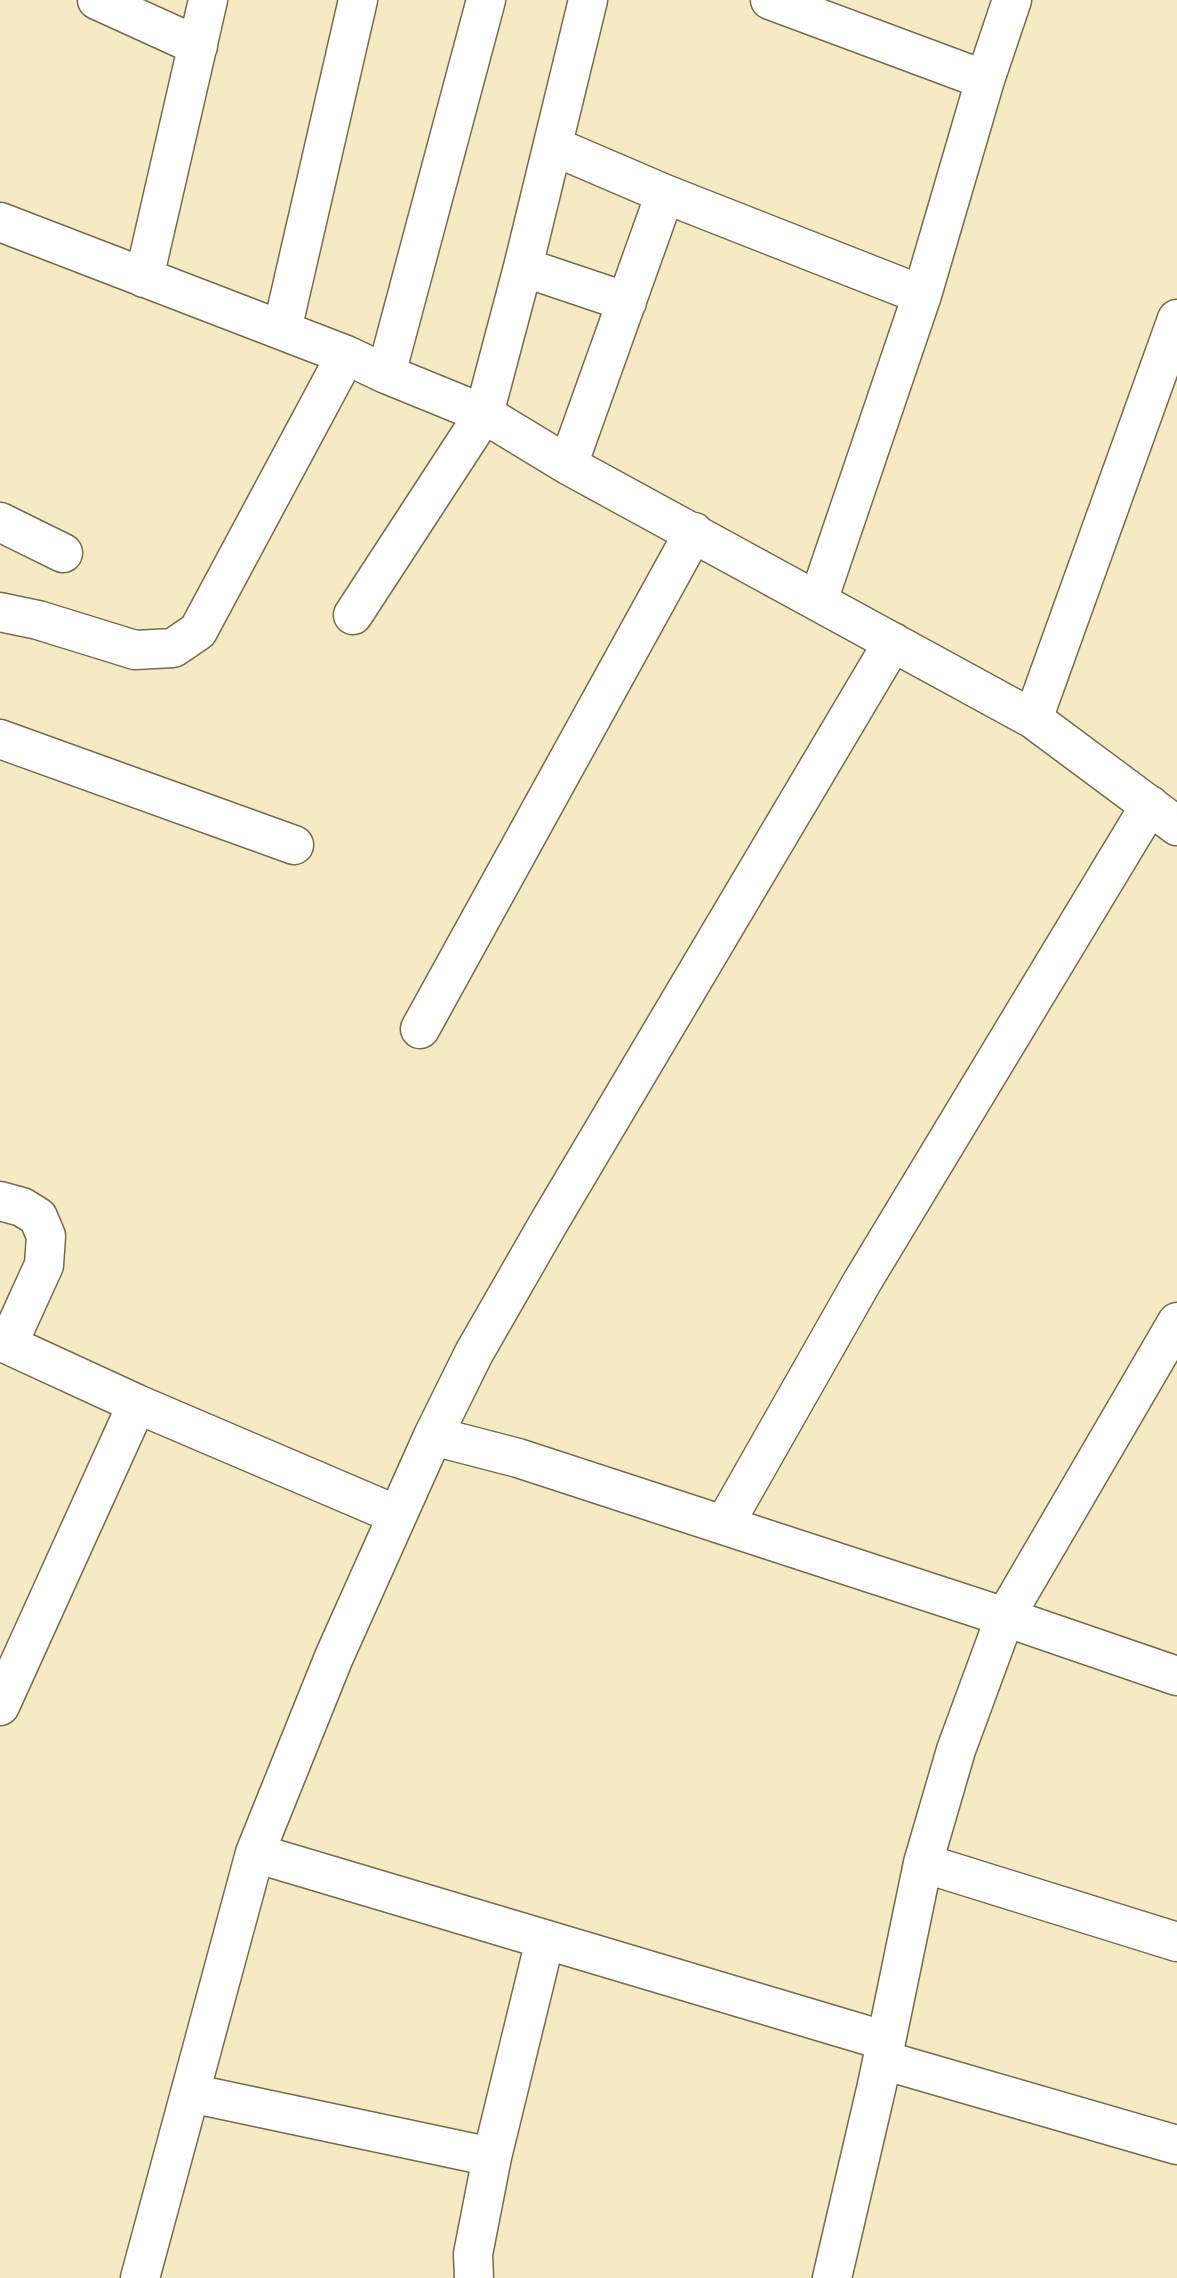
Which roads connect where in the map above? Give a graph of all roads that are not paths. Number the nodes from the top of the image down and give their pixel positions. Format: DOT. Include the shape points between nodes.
graph roads {
  1 [pos="97,0"];
  2 [pos="208,0"];
  3 [pos="358,0"];
  4 [pos="486,0"];
  5 [pos="588,0"];
  6 [pos="770,0"];
  7 [pos="1012,0"];
  8 [pos="198,47"];
  9 [pos="985,80"];
  10 [pos="553,146"];
  11 [pos="665,194"];
  12 [pos="0,222"];
  13 [pos="523,267"];
  14 [pos="144,278"];
  15 [pos="922,295"];
  16 [pos="627,302"];
  17 [pos="1177,319"];
  18 [pos="282,330"];
  19 [pos="346,355"];
  20 [pos="386,374"];
  21 [pos="484,414"];
  22 [pos="568,466"];
  23 [pos="0,522"];
  24 [pos="694,533"];
  25 [pos="63,554"];
  26 [pos="818,601"];
  27 [pos="0,612"];
  28 [pos="353,615"];
  29 [pos="893,642"];
  30 [pos="1033,719"];
  31 [pos="0,739"];
  32 [pos="1163,815"];
  33 [pos="294,845"];
  34 [pos="420,1029"];
  35 [pos="0,1201"];
  36 [pos="1177,1322"];
  37 [pos="4,1342"];
  38 [pos="137,1404"];
  39 [pos="433,1436"];
  40 [pos="397,1515"];
  41 [pos="724,1525"];
  42 [pos="1006,1617"];
  43 [pos="1177,1676"];
  44 [pos="0,1706"];
  45 [pos="256,1853"];
  46 [pos="923,1863"];
  47 [pos="545,1940"];
  48 [pos="1177,1942"];
  49 [pos="884,2050"];
  50 [pos="190,2093"];
  51 [pos="1177,2145"];
  52 [pos="492,2157"];
  53 [pos="140,2278"];
  54 [pos="474,2278"];
  55 [pos="832,2278"];
  1 -- 8 [label="street"];
  2 -- 8 [label="street"];
  3 -- 18 [label="street"];
  4 -- 20 [label="street"];
  5 -- 10 [label="street"];
  6 -- 9 [label="street"];
  7 -- 9 [label="street"];
  8 -- 14 [label="street"];
  9 -- 15 [label="street"];
  10 -- 11 [label="street"];
  10 -- 13 [label="street"];
  11 -- 15 [label="street"];
  11 -- 16 [label="street"];
  12 -- 14 [label="street"];
  13 -- 16 [label="street"];
  13 -- 21 [label="street"];
  14 -- 18 [label="street"];
  15 -- 26 [label="street"];
  16 -- 22 [label="street"];
  17 -- 30 [label="street"];
  18 -- 19 [label="street"];
  19 -- 20 [label="street"];
  19 -- 27 [label="street" via="198,631 173,648 135,650"];
  20 -- 21 [label="street"];
  21 -- 22 [label="street"];
  21 -- 28 [label="street"];
  22 -- 24 [label="street"];
  23 -- 25 [label="street"];
  24 -- 26 [label="street"];
  24 -- 34 [label="street"];
  26 -- 29 [label="street"];
  29 -- 30 [label="street"];
  29 -- 39 [label="street" via="548,1224 474,1353"];
  30 -- 32 [label="street"];
  31 -- 33 [label="street"];
  32 -- 41 [label="street" via="862,1282"];
  35 -- 37 [label="street" via="38,1217 46,1236 44,1265"];
  36 -- 42 [label="street"];
  37 -- 38 [label="street"];
  38 -- 40 [label="street"];
  38 -- 44 [label="street"];
  39 -- 40 [label="street"];
  39 -- 41 [label="street" via="518,1458"];
  40 -- 45 [label="street"];
  41 -- 42 [label="street"];
  42 -- 43 [label="street"];
  42 -- 46 [label="street" via="956,1750"];
  45 -- 47 [label="street"];
  45 -- 50 [label="street"];
  46 -- 48 [label="street"];
  46 -- 49 [label="street"];
  47 -- 49 [label="street"];
  47 -- 52 [label="street"];
  49 -- 51 [label="street"];
  49 -- 55 [label="street"];
  50 -- 52 [label="street"];
  50 -- 53 [label="street"];
  52 -- 54 [label="street" via="472,2254"];
}
